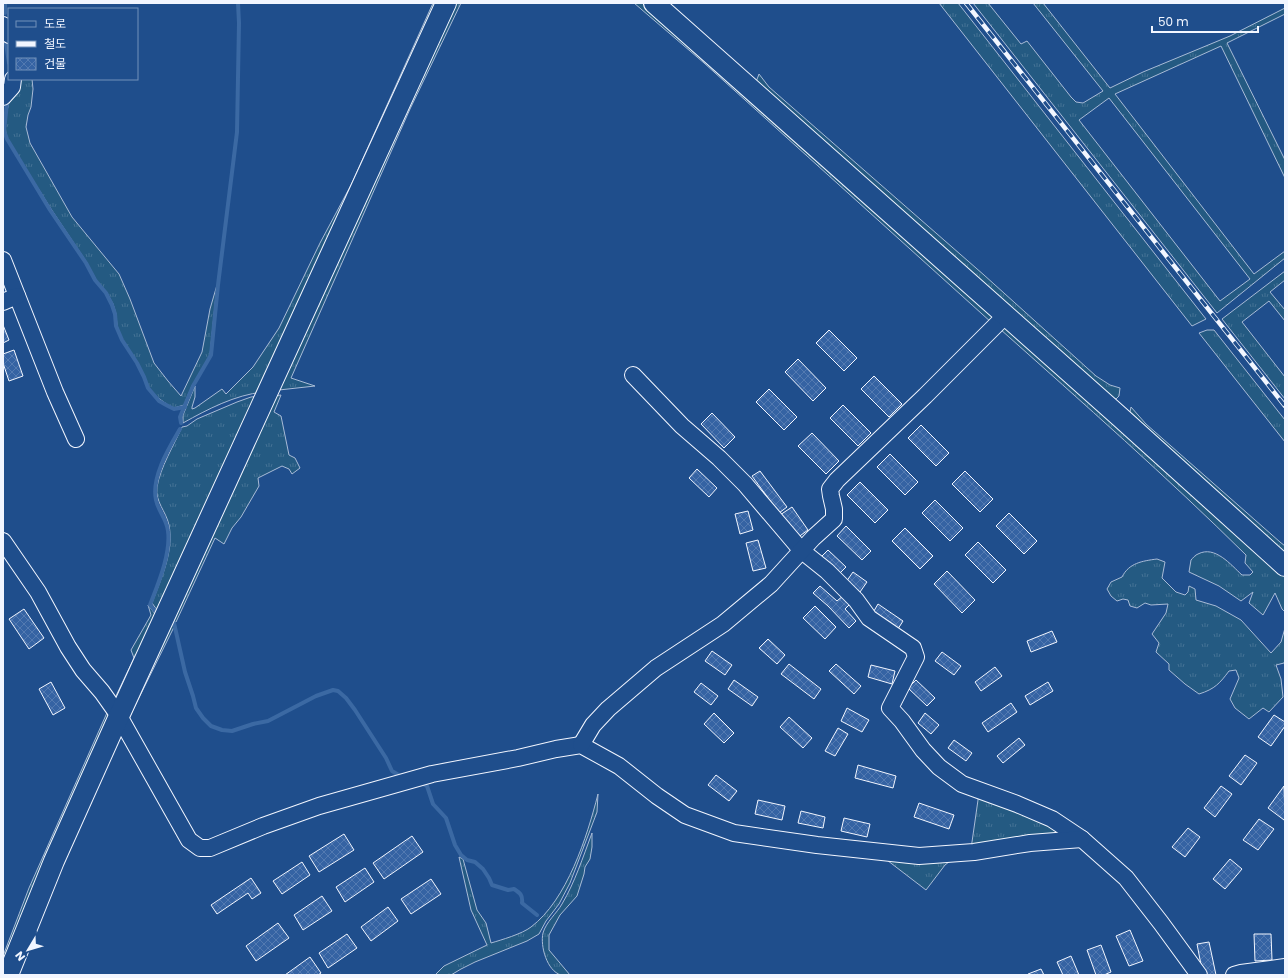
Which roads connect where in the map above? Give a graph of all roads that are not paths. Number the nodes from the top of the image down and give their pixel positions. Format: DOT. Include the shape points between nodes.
graph roads {
  1 [pos="446,3"];
  2 [pos="654,3"];
  3 [pos="13,80"];
  4 [pos="3,97"];
  5 [pos="3,260"];
  6 [pos="10,299"];
  7 [pos="1006,316"];
  8 [pos="633,375"];
  9 [pos="76,439"];
  10 [pos="3,541"];
  11 [pos="802,551"];
  12 [pos="1285,566"];
  13 [pos="119,716"];
  14 [pos="581,745"];
  15 [pos="1082,839"];
  16 [pos="1285,967"];
  17 [pos="8,975"];
  18 [pos="1200,975"];
  19 [pos="1234,975"];
  1 -- 13 [label="main road"];
  2 -- 7 [label="main road"];
  3 -- 4 [label="street" via="12,86"];
  5 -- 6 [label="street"];
  6 -- 9 [label="street"];
  7 -- 11 [label="street" via="837,480 830,489 834,519"];
  7 -- 12 [label="main road"];
  8 -- 11 [label="street" via="682,426 745,484"];
  10 -- 13 [label="street" via="38,592 83,670"];
  11 -- 14 [label="street" via="771,584 723,624 656,668 608,709 593,725"];
  11 -- 15 [label="street" via="856,600 868,618 913,648 916,657 890,708 939,767 962,784 1052,819"];
  13 -- 14 [label="street" via="189,840 200,848 210,848 319,806 432,774"];
  13 -- 17 [label="main road" via="54,861"];
  14 -- 15 [label="street" via="620,766 685,815 734,833 919,856"];
  15 -- 18 [label="street" via="1126,878"];
  16 -- 19 [label="street"];
}
